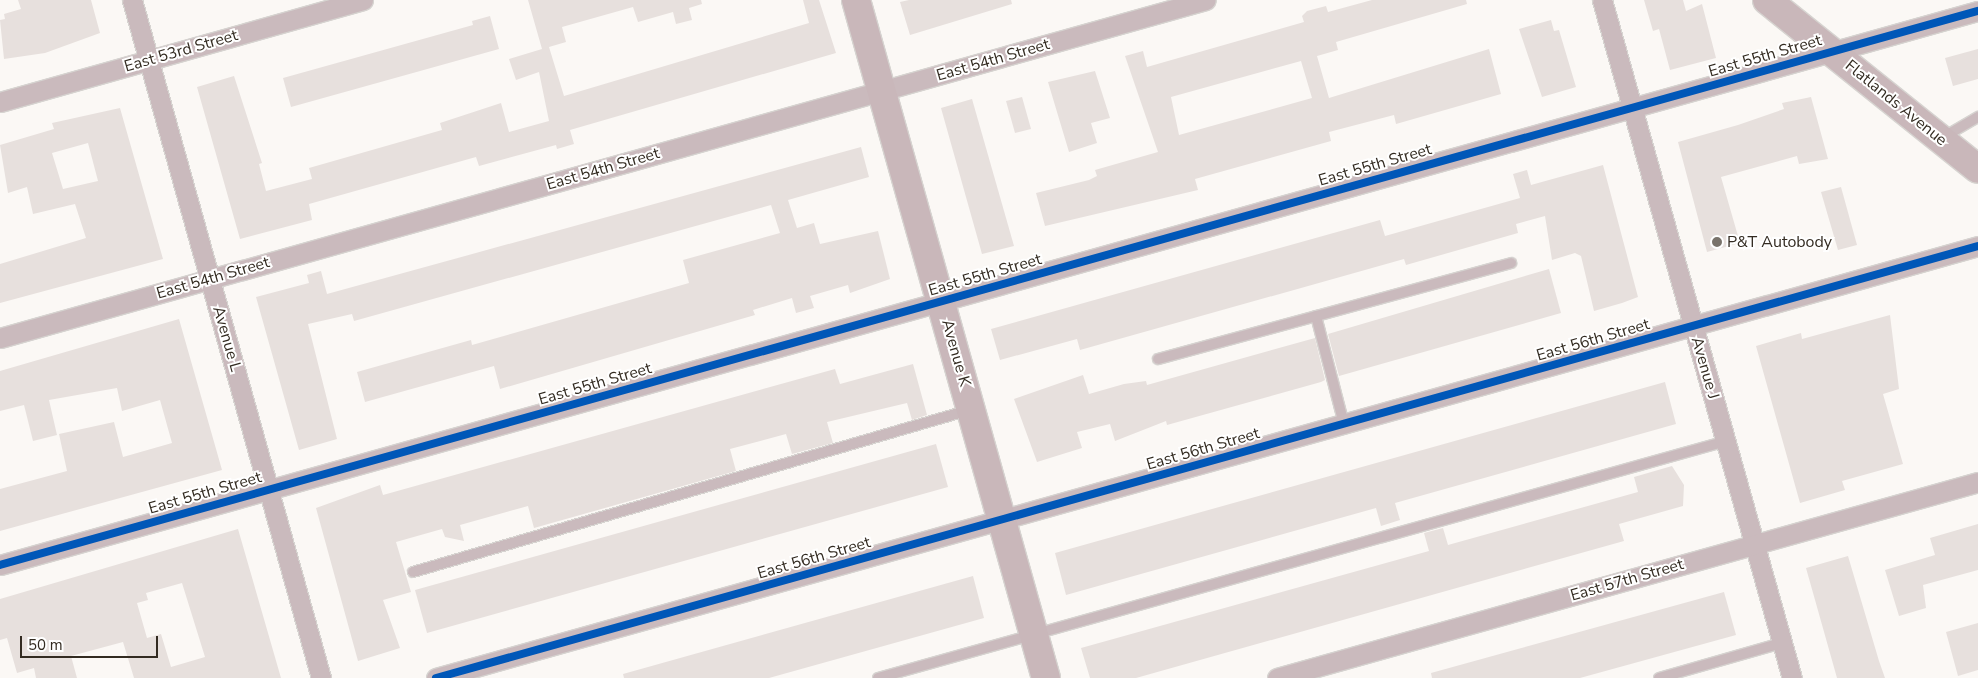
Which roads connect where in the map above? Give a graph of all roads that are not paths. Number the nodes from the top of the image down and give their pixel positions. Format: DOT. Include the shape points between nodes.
graph roads {
  1 [pos="132,0"];
  2 [pos="363,0"];
  3 [pos="856,0"];
  4 [pos="1206,0"];
  5 [pos="1602,0"];
  6 [pos="1767,0"];
  7 [pos="1978,11"];
  8 [pos="1832,51"];
  9 [pos="149,60"];
  10 [pos="882,91"];
  11 [pos="0,102"];
  12 [pos="1632,108"];
  13 [pos="1978,117"];
  14 [pos="1941,139"];
  15 [pos="1978,169"];
  16 [pos="1978,246"];
  17 [pos="1512,263"];
  18 [pos="210,279"];
  19 [pos="941,301"];
  20 [pos="1316,316"];
  21 [pos="1694,326"];
  22 [pos="0,338"];
  23 [pos="1158,359"];
  24 [pos="971,410"];
  25 [pos="1344,424"];
  26 [pos="1726,441"];
  27 [pos="1978,482"];
  28 [pos="268,490"];
  29 [pos="1002,520"];
  30 [pos="1754,544"];
  31 [pos="0,565"];
  32 [pos="413,572"];
  33 [pos="1034,634"];
  34 [pos="1782,643"];
  35 [pos="321,678"];
  36 [pos="436,678"];
  37 [pos="878,678"];
  38 [pos="1046,678"];
  39 [pos="1277,678"];
  40 [pos="1659,678"];
  41 [pos="1792,678"];
  1 -- 9 [label="street, Avenue L"];
  2 -- 9 [label="street, East 53rd Street"];
  3 -- 10 [label="street, Avenue K"];
  4 -- 10 [label="street, East 54th Street"];
  5 -- 12 [label="street, Avenue J"];
  6 -- 8 [label="street, Flatlands Avenue"];
  7 -- 8 [label="street, East 55th Street"];
  8 -- 12 [label="street, East 55th Street"];
  8 -- 14 [label="street, Flatlands Avenue"];
  9 -- 11 [label="street, East 53rd Street"];
  9 -- 18 [label="street, Avenue L"];
  10 -- 18 [label="street, East 54th Street"];
  10 -- 19 [label="street, Avenue K"];
  12 -- 19 [label="street, East 55th Street"];
  12 -- 21 [label="street, Avenue J"];
  13 -- 14 [label="lane"];
  14 -- 15 [label="street, Flatlands Avenue"];
  16 -- 21 [label="street, East 56th Street"];
  17 -- 20 [label="lane"];
  18 -- 22 [label="street, East 54th Street"];
  18 -- 28 [label="street, Avenue L"];
  19 -- 24 [label="street, Avenue K"];
  19 -- 28 [label="street, East 55th Street"];
  20 -- 23 [label="lane"];
  20 -- 25 [label="lane"];
  21 -- 25 [label="street, East 56th Street"];
  21 -- 26 [label="street, Avenue J"];
  24 -- 29 [label="street, Avenue K"];
  24 -- 32 [label="lane"];
  25 -- 29 [label="street, East 56th Street"];
  26 -- 30 [label="street, Avenue J"];
  26 -- 33 [label="lane"];
  27 -- 30 [label="street, East 57th Street"];
  28 -- 31 [label="street, East 55th Street"];
  28 -- 35 [label="street, Avenue L"];
  29 -- 33 [label="street, Avenue K"];
  29 -- 36 [label="street, East 56th Street"];
  30 -- 34 [label="street, Avenue J"];
  30 -- 39 [label="street, East 57th Street"];
  33 -- 37 [label="lane"];
  33 -- 38 [label="street, Avenue K"];
  34 -- 40 [label="lane"];
  34 -- 41 [label="street, Avenue J"];
}
